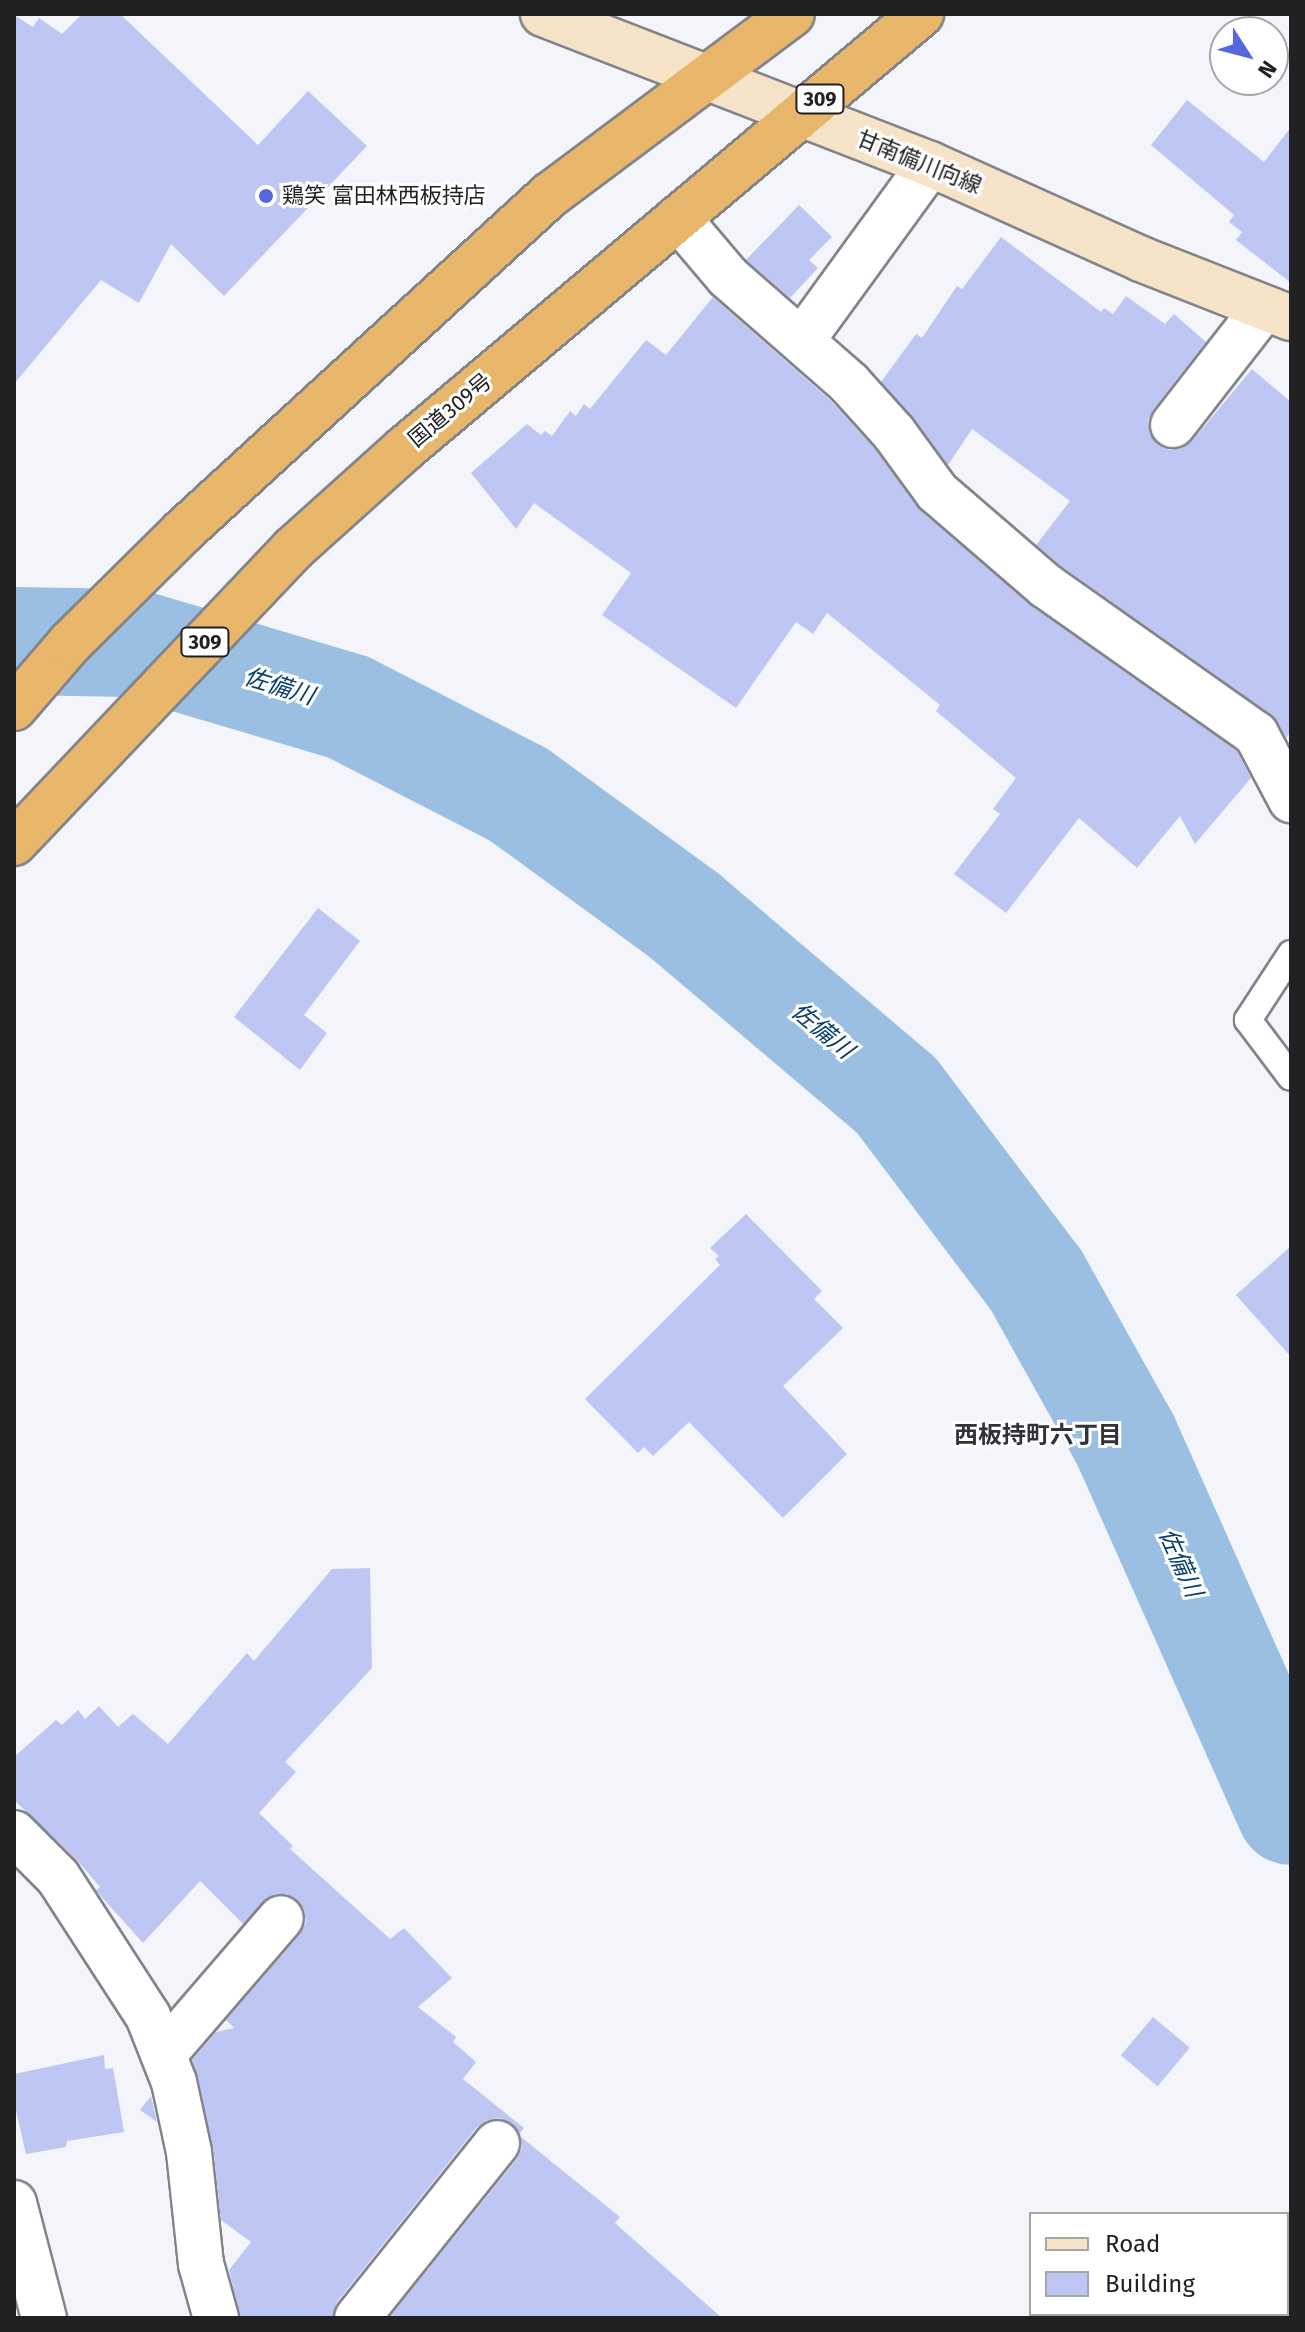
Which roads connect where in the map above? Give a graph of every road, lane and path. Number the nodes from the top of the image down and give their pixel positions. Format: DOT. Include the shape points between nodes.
graph roads {
  1 [pos="543,14"];
  2 [pos="792,14"];
  3 [pos="921,14"];
  4 [pos="706,79"];
  5 [pos="801,116"];
  6 [pos="930,164"];
  7 [pos="678,218"];
  8 [pos="1278,313"];
  9 [pos="803,339"];
  10 [pos="1173,425"];
  11 [pos="14,708"];
  12 [pos="1291,800"];
  13 [pos="14,843"];
  14 [pos="1291,954"];
  15 [pos="1291,1077"];
  16 [pos="14,1833"];
  17 [pos="281,1918"];
  18 [pos="164,2054"];
  19 [pos="497,2143"];
  20 [pos="14,2203"];
  21 [pos="44,2318"];
  22 [pos="216,2318"];
  23 [pos="357,2318"];
  1 -- 4 [label="main road, 甘南備川向線"];
  2 -- 4 [label="highway"];
  3 -- 5 [label="highway, 国道309号 / 309"];
  4 -- 5 [label="main road, 甘南備川向線"];
  4 -- 11 [label="highway" via="550,195 182,532 70,643"];
  5 -- 6 [label="main road, 甘南備川向線"];
  5 -- 7 [label="highway, 国道309号 / 309"];
  6 -- 8 [label="main road, 甘南備川向線" via="1141,259"];
  6 -- 9 [label="street"];
  7 -- 9 [label="street" via="728,277"];
  7 -- 13 [label="highway, 国道309号 / 309" via="293,549"];
  8 -- 10 [label="street"];
  9 -- 12 [label="street" via="894,433 937,492 1046,586 1256,734"];
  14 -- 15 [label="lane" via="1248,1020"];
  16 -- 18 [label="street" via="76,1903 148,2016"];
  17 -- 18 [label="street"];
  18 -- 22 [label="street" via="189,2152 201,2264"];
  19 -- 23 [label="street"];
  20 -- 21 [label="street"];
}
